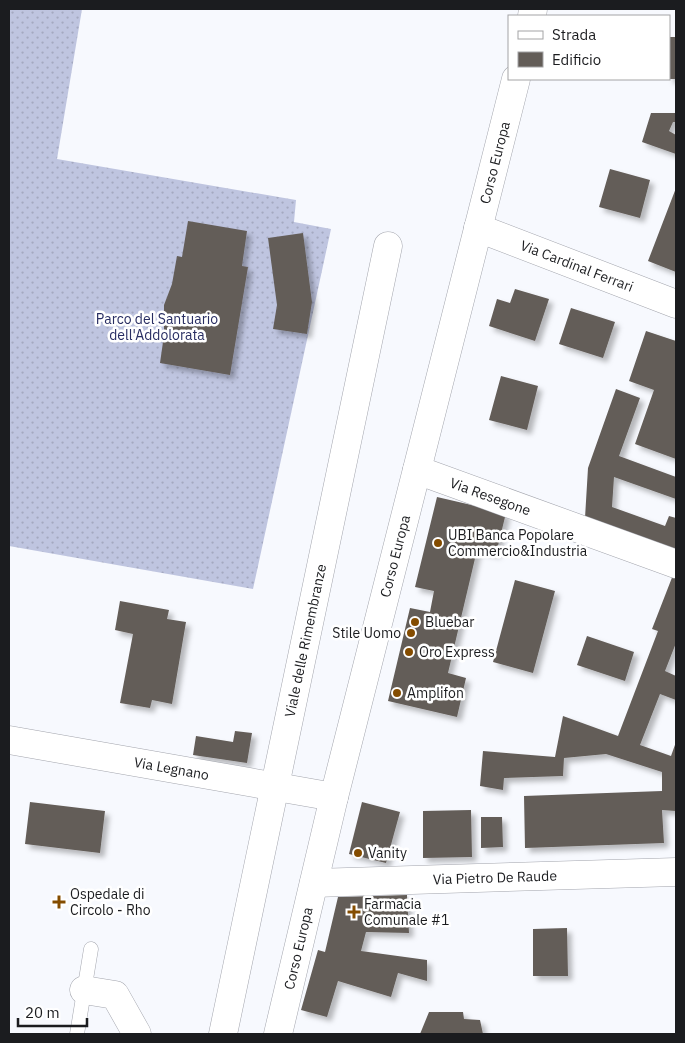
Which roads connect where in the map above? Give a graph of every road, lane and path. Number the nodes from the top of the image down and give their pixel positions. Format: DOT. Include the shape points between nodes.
graph roads {
  1 [pos="516,80"];
  2 [pos="478,228"];
  3 [pos="388,246"];
  4 [pos="676,304"];
  5 [pos="417,470"];
  6 [pos="676,564"];
  7 [pos="9,740"];
  8 [pos="274,786"];
  9 [pos="334,797"];
  10 [pos="676,872"];
  11 [pos="314,883"];
  12 [pos="91,949"];
  13 [pos="84,990"];
  14 [pos="77,1034"];
  15 [pos="137,1034"];
  16 [pos="224,1034"];
  17 [pos="278,1034"];
  1 -- 2 [label="street, Corso Europa"];
  2 -- 4 [label="street, Via Cardinal Ferrari"];
  2 -- 5 [label="street, Corso Europa"];
  3 -- 8 [label="street, Viale delle Rimembranze"];
  5 -- 6 [label="street, Via Resegone"];
  5 -- 9 [label="street, Corso Europa"];
  7 -- 8 [label="street, Via Legnano"];
  8 -- 9 [label="street, Via Legnano"];
  8 -- 16 [label="street, Viale delle Rimembranze"];
  9 -- 11 [label="street, Corso Europa"];
  10 -- 11 [label="street, Via Pietro De Raude"];
  11 -- 17 [label="street, Corso Europa"];
  12 -- 13 [label="lane"];
  13 -- 14 [label="lane"];
  13 -- 15 [label="street" via="115,995"];
}
